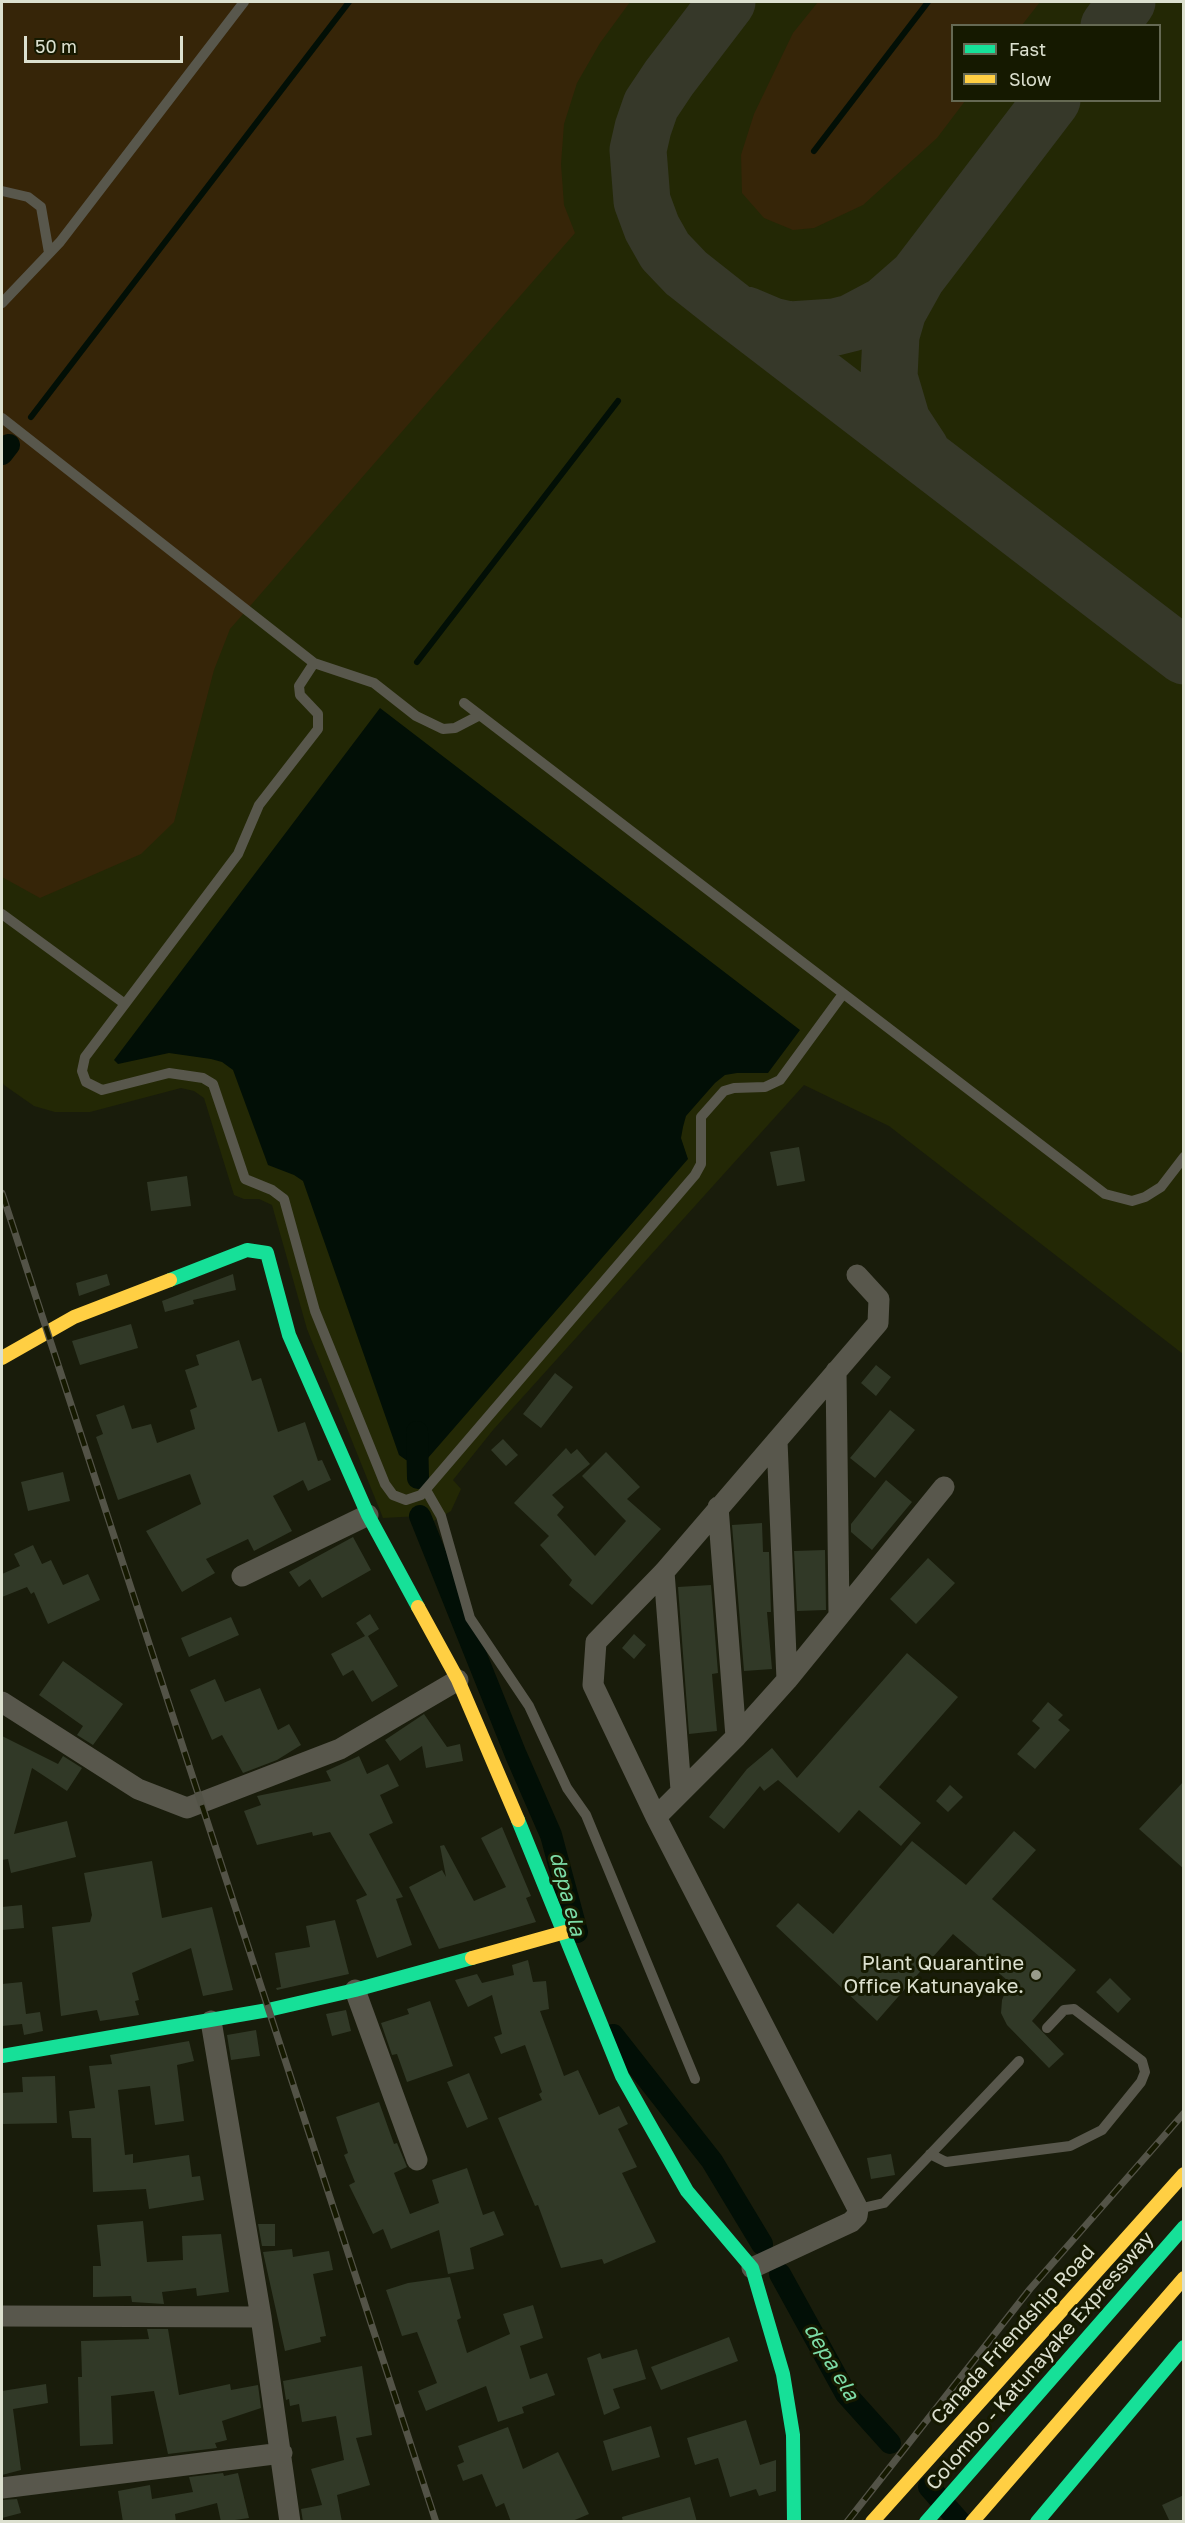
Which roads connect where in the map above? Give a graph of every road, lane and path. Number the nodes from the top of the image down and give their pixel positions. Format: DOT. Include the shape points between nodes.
graph roads {
  1 [pos="244,2"];
  2 [pos="2,191"];
  3 [pos="49,253"];
  4 [pos="2,303"];
  5 [pos="2,418"];
  6 [pos="314,663"];
  7 [pos="464,703"];
  8 [pos="480,715"];
  9 [pos="2,914"];
  10 [pos="843,994"];
  11 [pos="125,1004"];
  12 [pos="1184,1157"];
  13 [pos="857,1275"];
  14 [pos="2,1358"];
  15 [pos="836,1371"];
  16 [pos="777,1441"];
  17 [pos="944,1487"];
  18 [pos="426,1490"];
  19 [pos="718,1507"];
  20 [pos="368,1515"];
  21 [pos="664,1572"];
  22 [pos="242,1575"];
  23 [pos="839,1614"];
  24 [pos="458,1680"];
  25 [pos="787,1680"];
  26 [pos="2,1702"];
  27 [pos="736,1737"];
  28 [pos="681,1790"];
  29 [pos="656,1817"];
  30 [pos="565,1932"];
  31 [pos="355,1990"];
  32 [pos="211,2021"];
  33 [pos="1047,2028"];
  34 [pos="2,2056"];
  35 [pos="1019,2061"];
  36 [pos="695,2079"];
  37 [pos="930,2154"];
  38 [pos="417,2160"];
  39 [pos="1184,2174"];
  40 [pos="858,2209"];
  41 [pos="1184,2227"];
  42 [pos="752,2268"];
  43 [pos="1184,2278"];
  44 [pos="2,2316"];
  45 [pos="261,2317"];
  46 [pos="1184,2347"];
  47 [pos="282,2454"];
  48 [pos="2,2488"];
  49 [pos="290,2522"];
  50 [pos="794,2522"];
  51 [pos="872,2522"];
  52 [pos="926,2522"];
  53 [pos="972,2522"];
  54 [pos="1037,2522"];
  1 -- 3 [label="lane"];
  2 -- 3 [label="lane" via="28,197 41,207"];
  3 -- 4 [label="lane"];
  5 -- 6 [label="lane"];
  6 -- 8 [label="lane" via="374,684 416,716 443,729 455,728"];
  6 -- 11 [label="lane" via="299,686 300,695 318,714 318,729 259,805 238,854"];
  7 -- 8 [label="lane"];
  8 -- 10 [label="lane"];
  9 -- 11 [label="lane"];
  10 -- 12 [label="lane" via="1105,1194 1132,1201 1145,1197 1161,1187"];
  10 -- 18 [label="lane" via="780,1080 765,1087 724,1091 701,1117 701,1164 695,1175"];
  11 -- 18 [label="lane" via="85,1057 82,1071 86,1082 102,1090 169,1073 203,1078 213,1084 245,1179 272,1190 284,1200 315,1311 388,1490 406,1500"];
  13 -- 15 [label="street" via="879,1299 878,1323"];
  14 -- 20 [label="main road" via="74,1317 247,1250 267,1253 289,1335"];
  15 -- 16 [label="street"];
  15 -- 23 [label="street"];
  16 -- 19 [label="street"];
  16 -- 25 [label="street"];
  17 -- 23 [label="street"];
  18 -- 36 [label="lane" via="441,1516 470,1618 529,1706 567,1788 586,1815"];
  19 -- 21 [label="street"];
  19 -- 27 [label="street"];
  20 -- 22 [label="street"];
  20 -- 24 [label="main road"];
  21 -- 28 [label="street"];
  21 -- 29 [label="street" via="596,1642 593,1685"];
  23 -- 25 [label="street"];
  24 -- 26 [label="street" via="339,1749 187,1808 138,1789"];
  24 -- 30 [label="main road"];
  25 -- 27 [label="street"];
  27 -- 28 [label="street"];
  28 -- 29 [label="street"];
  29 -- 40 [label="street"];
  30 -- 31 [label="main road"];
  30 -- 42 [label="main road" via="622,2076 687,2191"];
  31 -- 32 [label="main road"];
  31 -- 38 [label="street"];
  32 -- 34 [label="main road"];
  32 -- 45 [label="street"];
  33 -- 37 [label="lane" via="1064,2010 1074,2009 1142,2061 1142,2082 1102,2130 1070,2145 946,2162"];
  35 -- 37 [label="lane"];
  37 -- 40 [label="lane" via="884,2203"];
  39 -- 51 [label="main road, Canada Friendship Road"];
  40 -- 42 [label="street" via="851,2222"];
  41 -- 52 [label="main road, Colombo - Katunayake Expressway"];
  42 -- 50 [label="main road" via="783,2374 793,2434"];
  43 -- 53 [label="main road"];
  44 -- 45 [label="street"];
  45 -- 47 [label="street"];
  46 -- 54 [label="main road"];
  47 -- 48 [label="street"];
  47 -- 49 [label="street"];
}
